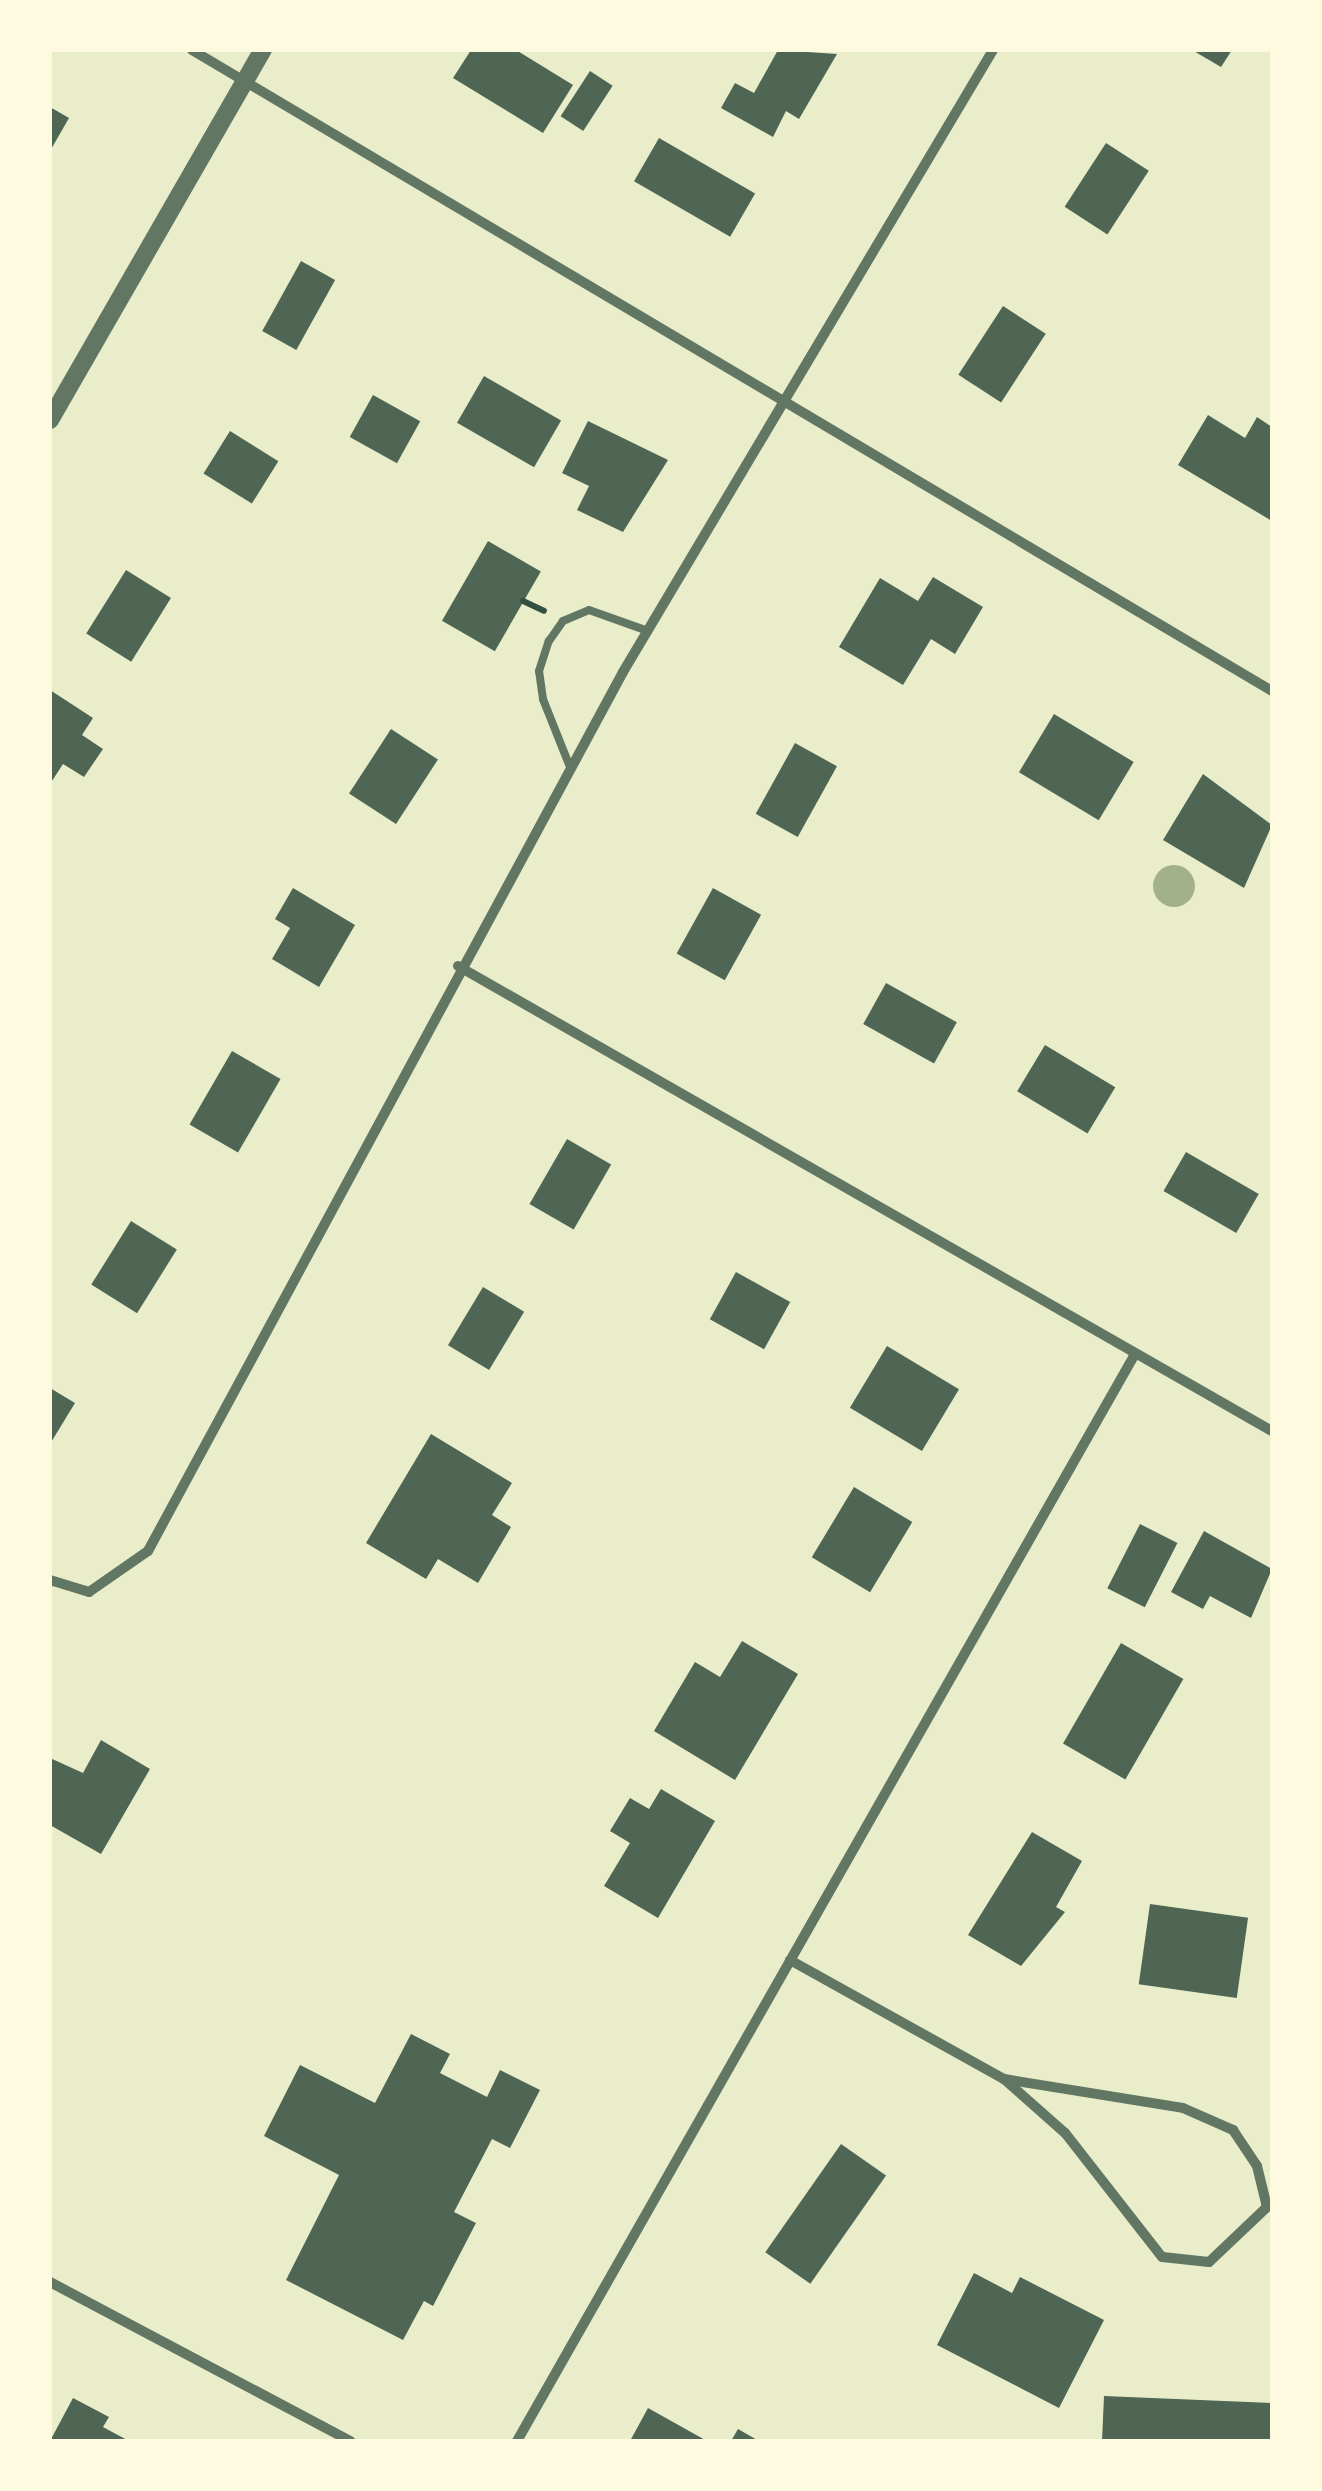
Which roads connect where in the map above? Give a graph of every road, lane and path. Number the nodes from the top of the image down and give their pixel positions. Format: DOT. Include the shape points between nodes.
graph roads {
  1 [pos="192,50"];
  2 [pos="264,50"];
  3 [pos="992,50"];
  4 [pos="246,80"];
  5 [pos="780,406"];
  6 [pos="50,420"];
  7 [pos="648,631"];
  8 [pos="1272,690"];
  9 [pos="570,767"];
  10 [pos="458,966"];
  11 [pos="1135,1354"];
  12 [pos="1272,1431"];
  13 [pos="50,1580"];
  14 [pos="790,1960"];
  15 [pos="1004,2079"];
  16 [pos="50,2282"];
  17 [pos="350,2441"];
  18 [pos="517,2441"];
  1 -- 4 [label="street"];
  2 -- 4 [label="street"];
  3 -- 5 [label="street"];
  4 -- 5 [label="street"];
  4 -- 6 [label="street"];
  5 -- 7 [label="street"];
  5 -- 8 [label="street"];
  7 -- 9 [label="street"];
  7 -- 9 [label="lane" via="589,610 563,621 549,641 538,671"];
  9 -- 10 [label="street"];
  10 -- 11 [label="street"];
  10 -- 13 [label="street" via="148,1551 90,1592"];
  11 -- 12 [label="street"];
  11 -- 14 [label="street"];
  14 -- 15 [label="street"];
  14 -- 18 [label="street"];
  15 -- 15 [label="street" via="1065,2133 1162,2257 1209,2262 1267,2208 1258,2166 1233,2130 1183,2108"];
  16 -- 17 [label="street"];
}
